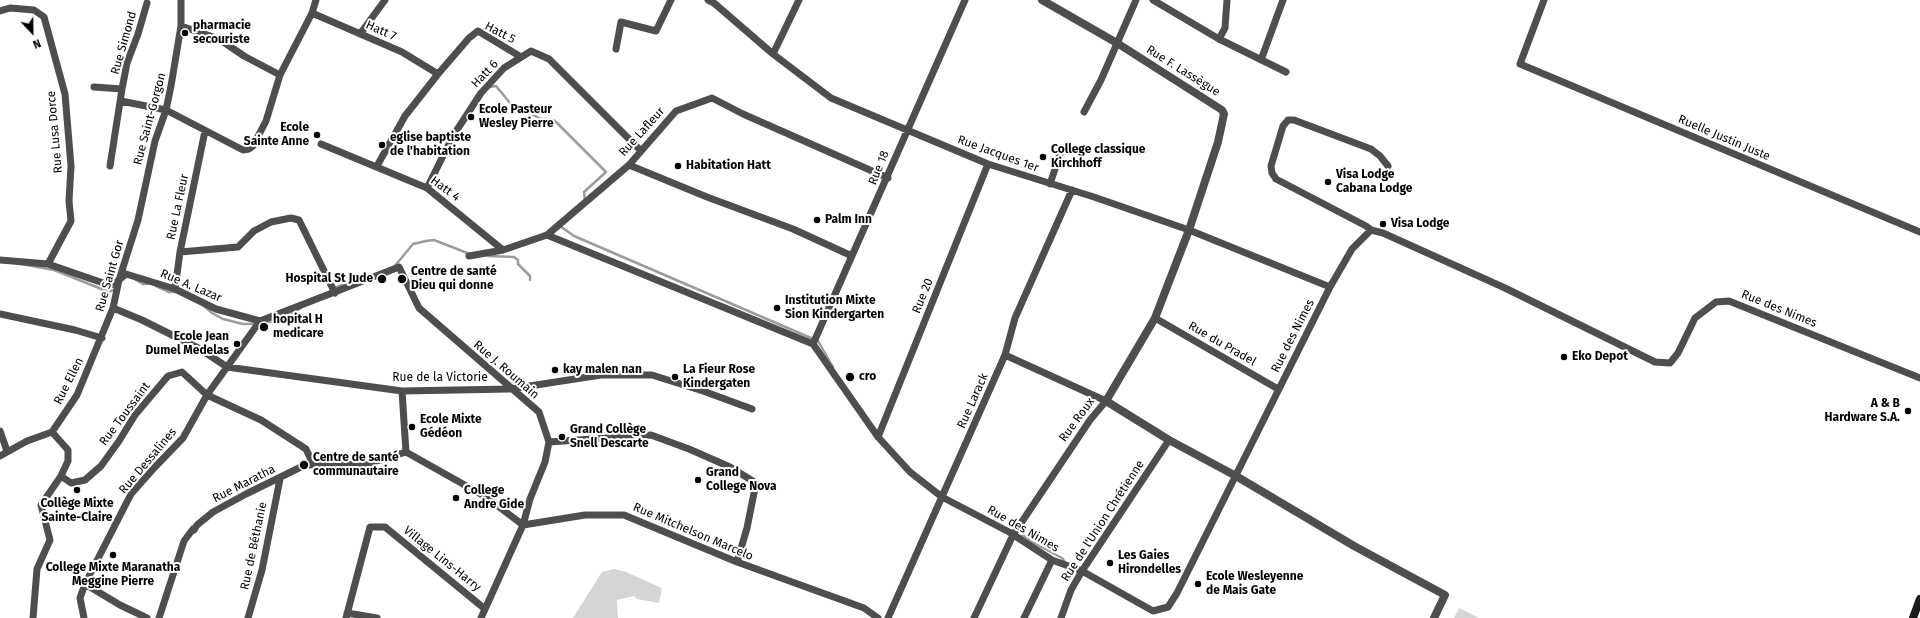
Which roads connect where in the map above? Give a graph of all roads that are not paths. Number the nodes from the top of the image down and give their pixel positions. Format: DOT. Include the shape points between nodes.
graph roads {
  1 [pos="11,0"];
  2 [pos="181,0"];
  3 [pos="316,0"];
  4 [pos="385,0"];
  5 [pos="671,0"];
  6 [pos="799,0"];
  7 [pos="965,0"];
  8 [pos="1042,0"];
  9 [pos="1136,0"];
  10 [pos="1153,0"];
  11 [pos="1227,0"];
  12 [pos="1283,0"];
  13 [pos="1544,0"];
  14 [pos="712,1"];
  15 [pos="147,3"];
  16 [pos="10,8"];
  17 [pos="0,11"];
  18 [pos="312,13"];
  19 [pos="181,26"];
  20 [pos="360,34"];
  21 [pos="1219,39"];
  22 [pos="1117,43"];
  23 [pos="616,49"];
  24 [pos="773,54"];
  25 [pos="521,57"];
  26 [pos="1261,60"];
  27 [pos="1286,72"];
  28 [pos="438,74"];
  29 [pos="280,75"];
  30 [pos="94,87"];
  31 [pos="122,89"];
  32 [pos="121,101"];
  33 [pos="166,110"];
  34 [pos="1084,112"];
  35 [pos="906,130"];
  36 [pos="204,131"];
  37 [pos="321,144"];
  38 [pos="641,150"];
  39 [pos="1060,154"];
  40 [pos="988,164"];
  41 [pos="629,165"];
  42 [pos="110,166"];
  43 [pos="377,166"];
  44 [pos="1388,166"];
  45 [pos="888,178"];
  46 [pos="1050,184"];
  47 [pos="427,188"];
  48 [pos="1072,190"];
  49 [pos="138,220"];
  50 [pos="1189,230"];
  51 [pos="1371,230"];
  52 [pos="1920,232"];
  53 [pos="547,236"];
  54 [pos="503,250"];
  55 [pos="180,252"];
  56 [pos="469,256"];
  57 [pos="852,256"];
  58 [pos="0,260"];
  59 [pos="48,264"];
  60 [pos="119,280"];
  61 [pos="1330,287"];
  62 [pos="175,289"];
  63 [pos="335,293"];
  64 [pos="113,308"];
  65 [pos="0,314"];
  66 [pos="1156,318"];
  67 [pos="260,321"];
  68 [pos="102,338"];
  69 [pos="813,344"];
  70 [pos="1005,355"];
  71 [pos="227,367"];
  72 [pos="1920,378"];
  73 [pos="510,389"];
  74 [pos="1278,389"];
  75 [pos="402,391"];
  76 [pos="208,395"];
  77 [pos="1106,401"];
  78 [pos="752,409"];
  79 [pos="0,431"];
  80 [pos="52,432"];
  81 [pos="878,437"];
  82 [pos="1169,440"];
  83 [pos="549,442"];
  84 [pos="7,451"];
  85 [pos="406,452"];
  86 [pos="0,456"];
  87 [pos="313,464"];
  88 [pos="61,476"];
  89 [pos="1236,476"];
  90 [pos="280,479"];
  91 [pos="942,497"];
  92 [pos="523,525"];
  93 [pos="1013,535"];
  94 [pos="1052,560"];
  95 [pos="737,562"];
  96 [pos="1082,571"];
  97 [pos="85,584"];
  98 [pos="1920,599"];
  99 [pos="485,609"];
  100 [pos="346,616"];
  101 [pos="32,618"];
  102 [pos="84,618"];
  103 [pos="147,618"];
  104 [pos="159,618"];
  105 [pos="248,618"];
  106 [pos="377,618"];
  107 [pos="481,618"];
  108 [pos="878,618"];
  109 [pos="888,618"];
  110 [pos="974,618"];
  111 [pos="1024,618"];
  112 [pos="1061,618"];
  113 [pos="1434,618"];
  114 [pos="1913,618"];
  1 -- 16 [label="street"];
  2 -- 19 [label="street, Rue Saint-Gorgon"];
  3 -- 18 [label="street"];
  4 -- 20 [label="street"];
  5 -- 23 [label="street" via="656,31 621,22"];
  6 -- 24 [label="street"];
  7 -- 35 [label="street, Rue 18"];
  8 -- 22 [label="street, Rue F. Lassègue"];
  9 -- 22 [label="street"];
  10 -- 21 [label="street"];
  11 -- 21 [label="street" via="1225,28"];
  12 -- 26 [label="street"];
  13 -- 52 [label="street, Ruelle Justin Juste" via="1520,64"];
  14 -- 24 [label="street, Rue Jacques 1er"];
  15 -- 31 [label="street, Rue Simond" via="127,63"];
  16 -- 17 [label="street, Rue Lusa Dorce"];
  16 -- 59 [label="street, Rue Lusa Dorce" via="34,10 44,17 65,94 71,166 71,221"];
  18 -- 20 [label="street, Hatt 7"];
  18 -- 29 [label="street"];
  19 -- 29 [label="street" via="219,39"];
  19 -- 33 [label="street, Rue Saint-Gorgon"];
  20 -- 28 [label="street, Hatt 7" via="402,52"];
  21 -- 26 [label="street"];
  22 -- 34 [label="street"];
  22 -- 50 [label="street, Rue F. Lassègue" via="1222,110 1224,114 1218,142"];
  24 -- 35 [label="street, Rue Jacques 1er" via="831,98"];
  25 -- 28 [label="street, Hatt 5" via="478,32 469,38"];
  25 -- 38 [label="street, Hatt 6" via="531,51 549,59"];
  25 -- 47 [label="street, Hatt 6" via="504,68 481,92 453,136"];
  26 -- 27 [label="street"];
  28 -- 43 [label="street" via="406,116"];
  29 -- 36 [label="street" via="266,122 249,149 244,150"];
  30 -- 31 [label="street"];
  31 -- 32 [label="street, Rue Simond"];
  32 -- 33 [label="street"];
  32 -- 42 [label="street, Rue Simond"];
  33 -- 36 [label="street"];
  33 -- 49 [label="street, Rue Saint-Gorgon" via="155,141"];
  35 -- 40 [label="street, Rue Jacques 1er"];
  35 -- 45 [label="street, Rue 18"];
  36 -- 55 [label="street, Rue La Fleur"];
  37 -- 43 [label="street, Hatt 4"];
  38 -- 41 [label="street, Rue Lafleur"];
  38 -- 45 [label="street, Rue Lafleur" via="676,111 712,98"];
  39 -- 46 [label="street"];
  40 -- 46 [label="street, Rue Jacques 1er"];
  40 -- 81 [label="street, Rue 20"];
  41 -- 53 [label="street, Rue Lafleur"];
  41 -- 57 [label="street" via="793,229"];
  43 -- 47 [label="street, Hatt 4"];
  44 -- 51 [label="street" via="1371,149 1288,120 1283,126 1271,166 1276,179"];
  45 -- 57 [label="street, Rue 18"];
  46 -- 48 [label="street, Rue Jacques 1er"];
  47 -- 54 [label="street, Hatt 4"];
  48 -- 50 [label="street, Rue Jacques 1er"];
  48 -- 70 [label="street, Rue Larack" via="1015,318"];
  49 -- 60 [label="street, Rue Saint Gor"];
  50 -- 61 [label="street, Rue Jacques 1er"];
  50 -- 66 [label="street, Rue Roux"];
  51 -- 61 [label="street, Rue des Nimes" via="1352,248"];
  51 -- 72 [label="street, Rue des Nimes" via="1383,232 1505,288 1655,362 1670,363 1678,353 1695,318 1716,302 1730,300"];
  53 -- 54 [label="street, Rue Lafleur"];
  53 -- 69 [label="street"];
  54 -- 56 [label="street, Rue Lafleur"];
  55 -- 62 [label="street, Rue La Fleur"];
  55 -- 63 [label="street" via="238,247 254,231 271,222 291,218 299,220"];
  57 -- 69 [label="street, Rue 18"];
  58 -- 59 [label="street, Rue A. Lazar"];
  59 -- 60 [label="street, Rue A. Lazar" via="109,285"];
  60 -- 62 [label="street, Rue A. Lazar" via="126,274"];
  60 -- 64 [label="street, Rue Saint Gor"];
  61 -- 74 [label="street, Rue des Nimes"];
  62 -- 67 [label="street, Rue A. Lazar" via="216,309"];
  63 -- 67 [label="street"];
  63 -- 73 [label="street, Rue J. Roumain" via="398,267 418,308"];
  64 -- 68 [label="street, Rue Saint Gor"];
  64 -- 71 [label="street, Rue de la Victorie" via="200,349"];
  65 -- 68 [label="street"];
  66 -- 74 [label="street, Rue du Pradel"];
  66 -- 77 [label="street, Rue Roux"];
  67 -- 71 [label="street"];
  68 -- 80 [label="street, Rue Ellen" via="77,394"];
  69 -- 81 [label="street, Rue des Nimes"];
  70 -- 77 [label="street"];
  70 -- 91 [label="street, Rue Larack"];
  71 -- 75 [label="street, Rue de la Victorie"];
  71 -- 76 [label="street, Rue Dessalines"];
  73 -- 75 [label="street, Rue de la Victorie"];
  73 -- 78 [label="street, Rue de la Victorie" via="601,375 652,375"];
  73 -- 83 [label="street, Rue J. Roumain" via="539,412"];
  74 -- 89 [label="street, Rue des Nimes"];
  75 -- 85 [label="street"];
  76 -- 87 [label="street" via="261,420 306,449"];
  76 -- 88 [label="street, Rue Toussaint" via="182,372 168,376 135,415 100,466 85,480 71,483"];
  76 -- 97 [label="street, Rue Dessalines" via="183,438 131,494"];
  77 -- 82 [label="street"];
  77 -- 93 [label="street, Rue Roux" via="1090,420"];
  79 -- 84 [label="street"];
  80 -- 84 [label="street"];
  80 -- 88 [label="street" via="68,450 68,461"];
  81 -- 91 [label="street, Rue des Nimes" via="910,472"];
  82 -- 89 [label="street"];
  82 -- 96 [label="street, Rue de l'Union Chrétienne"];
  83 -- 92 [label="street, Rue J. Roumain" via="545,462"];
  83 -- 95 [label="street" via="651,435 730,467 756,484"];
  84 -- 86 [label="street"];
  85 -- 87 [label="street, Rue Maratha" via="367,464"];
  85 -- 92 [label="street" via="486,497"];
  87 -- 90 [label="street, Rue Maratha" via="297,469"];
  88 -- 101 [label="street" via="41,505 50,540 37,569"];
  89 -- 96 [label="street, Rue des Nimes" via="1168,607 1154,611"];
  89 -- 113 [label="street" via="1354,546 1445,595"];
  90 -- 104 [label="street, Rue Maratha" via="223,506 193,529 184,541"];
  90 -- 105 [label="street, Rue de Béthanie" via="262,570"];
  91 -- 93 [label="street, Rue des Nimes"];
  91 -- 109 [label="street, Rue Larack"];
  92 -- 95 [label="street, Rue Mitchelson Marcelo" via="585,515 624,515"];
  92 -- 99 [label="street, Rue J. Roumain"];
  93 -- 94 [label="street, Rue des Nimes"];
  93 -- 110 [label="street, Rue Roux"];
  94 -- 96 [label="street, Rue des Nimes"];
  94 -- 111 [label="street"];
  95 -- 108 [label="street, Rue Mitchelson Marcelo" via="864,608"];
  96 -- 112 [label="street, Rue de l'Union Chrétienne" via="1071,590"];
  97 -- 102 [label="street, Rue Dessalines" via="80,598"];
  97 -- 103 [label="street"];
  98 -- 114 [label="main road"];
  99 -- 100 [label="street, Village Lins-Harry" via="385,527 370,527"];
  99 -- 107 [label="street, Rue J. Roumain"];
  100 -- 106 [label="street"];
}
